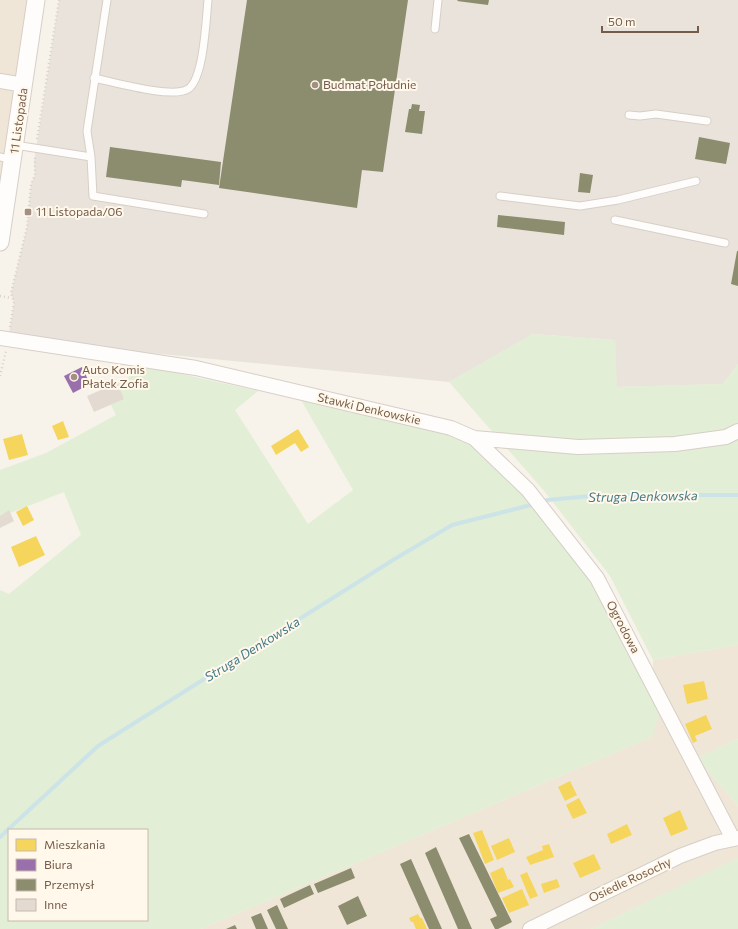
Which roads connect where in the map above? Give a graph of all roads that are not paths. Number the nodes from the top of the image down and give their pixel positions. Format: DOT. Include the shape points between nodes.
graph roads {
  1 [pos="36,0"];
  2 [pos="107,0"];
  3 [pos="208,0"];
  4 [pos="438,0"];
  5 [pos="434,29"];
  6 [pos="94,78"];
  7 [pos="0,81"];
  8 [pos="24,85"];
  9 [pos="629,115"];
  10 [pos="707,121"];
  11 [pos="10,154"];
  12 [pos="92,157"];
  13 [pos="696,181"];
  14 [pos="500,196"];
  15 [pos="204,214"];
  16 [pos="616,220"];
  17 [pos="0,242"];
  18 [pos="726,243"];
  19 [pos="4,339"];
  20 [pos="738,431"];
  21 [pos="474,438"];
  22 [pos="736,839"];
  23 [pos="530,929"];
  1 -- 8 [label="street, 11 Listopada"];
  2 -- 6 [label="lane"];
  3 -- 6 [label="lane" via="199,69 189,89 169,93"];
  4 -- 5 [label="lane"];
  6 -- 12 [label="lane" via="87,131"];
  7 -- 8 [label="street"];
  8 -- 11 [label="street, 11 Listopada"];
  9 -- 10 [label="lane" via="656,114"];
  11 -- 12 [label="lane" via="36,147"];
  11 -- 17 [label="street, 11 Listopada"];
  12 -- 15 [label="lane" via="93,196"];
  13 -- 14 [label="lane" via="618,200 580,206"];
  16 -- 18 [label="lane"];
  19 -- 21 [label="street, Stawki Denkowskie" via="196,368 451,428"];
  20 -- 21 [label="street, Stawki Denkowskie" via="726,437 675,444 578,447"];
  21 -- 22 [label="street, Ogrodowa" via="528,490 597,578"];
  22 -- 23 [label="street, Osiedle Rosochy" via="715,843 680,856"];
}
